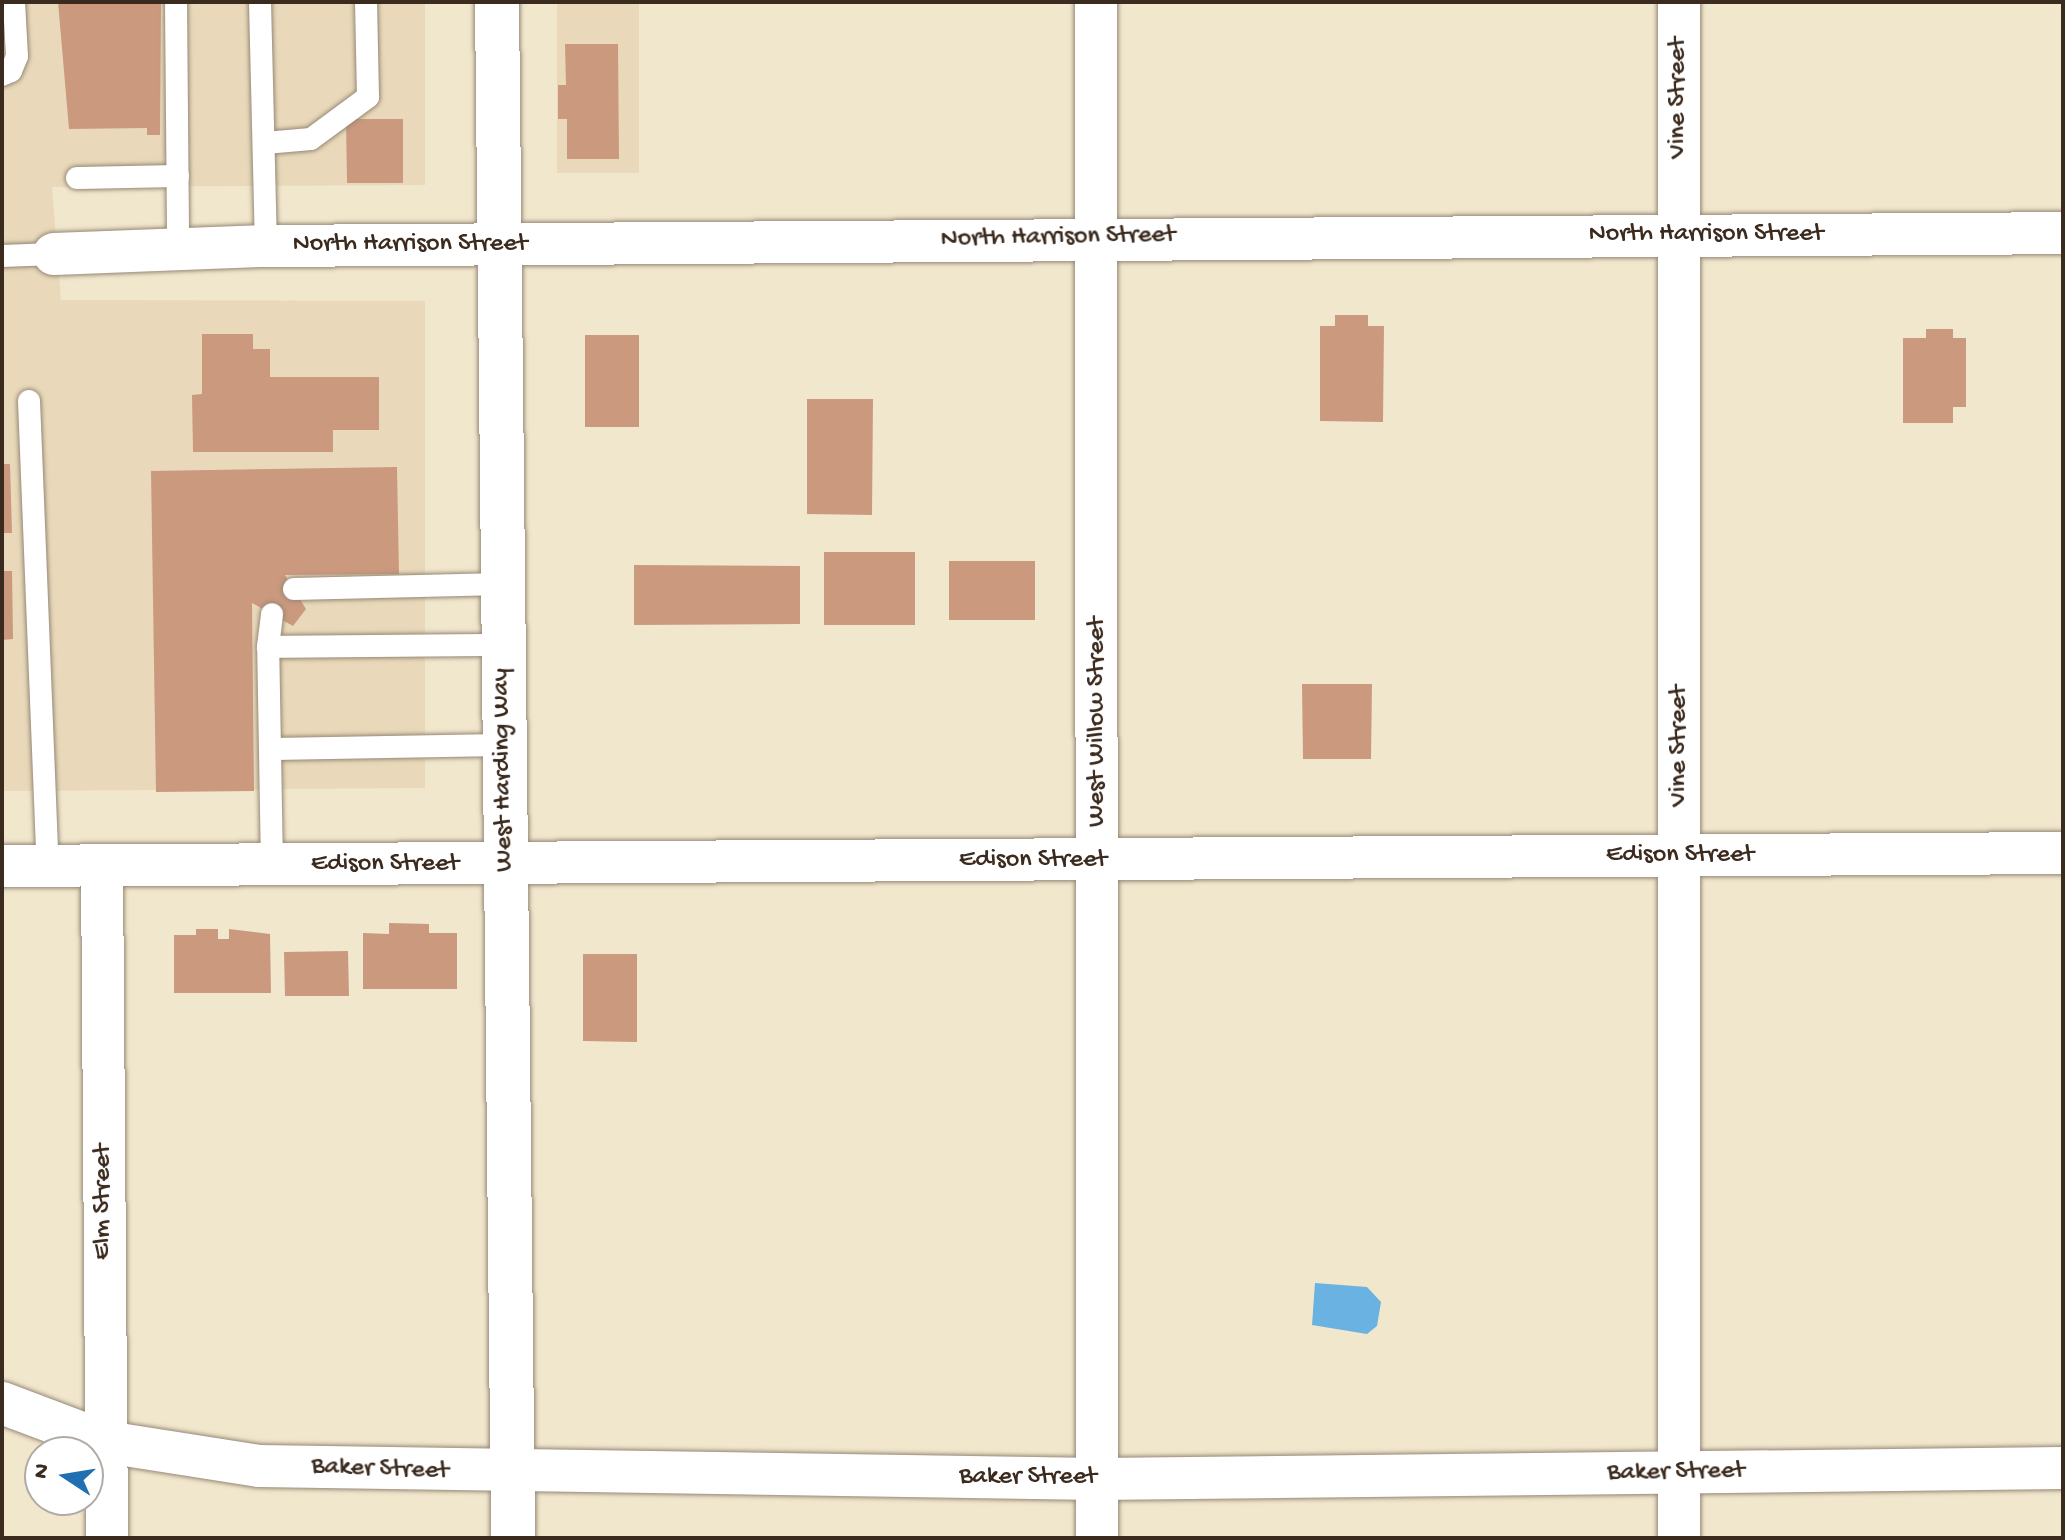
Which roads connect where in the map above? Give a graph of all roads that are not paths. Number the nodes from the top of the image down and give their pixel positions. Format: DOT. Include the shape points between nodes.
graph roads {
  1 [pos="14,2"];
  2 [pos="176,2"];
  3 [pos="260,2"];
  4 [pos="366,2"];
  5 [pos="497,2"];
  6 [pos="1096,2"];
  7 [pos="1679,2"];
  8 [pos="2,75"];
  9 [pos="265,143"];
  10 [pos="178,176"];
  11 [pos="77,178"];
  12 [pos="2063,233"];
  13 [pos="1680,235"];
  14 [pos="1097,238"];
  15 [pos="499,245"];
  16 [pos="266,246"];
  17 [pos="178,249"];
  18 [pos="54,254"];
  19 [pos="2,256"];
  20 [pos="29,401"];
  21 [pos="502,584"];
  22 [pos="294,589"];
  23 [pos="272,614"];
  24 [pos="503,645"];
  25 [pos="268,647"];
  26 [pos="504,745"];
  27 [pos="270,749"];
  28 [pos="2063,853"];
  29 [pos="1680,856"];
  30 [pos="1098,860"];
  31 [pos="505,864"];
  32 [pos="2,866"];
  33 [pos="48,866"];
  34 [pos="272,866"];
  35 [pos="102,867"];
  36 [pos="2,1403"];
  37 [pos="106,1442"];
  38 [pos="2063,1468"];
  39 [pos="513,1473"];
  40 [pos="1678,1473"];
  41 [pos="1097,1479"];
  42 [pos="107,1538"];
  43 [pos="513,1538"];
  44 [pos="1097,1538"];
  45 [pos="1679,1538"];
  1 -- 8 [label="lane" via="17,56 11,71"];
  2 -- 10 [label="lane"];
  3 -- 9 [label="lane"];
  4 -- 9 [label="lane" via="368,97 311,139"];
  5 -- 15 [label="street, West Harding Way"];
  6 -- 14 [label="street, West Willow Street"];
  7 -- 13 [label="street, Vine Street"];
  9 -- 16 [label="lane"];
  10 -- 11 [label="lane"];
  10 -- 17 [label="lane"];
  12 -- 13 [label="street, North Harrison Street"];
  13 -- 14 [label="street, North Harrison Street"];
  13 -- 29 [label="street, Vine Street"];
  14 -- 15 [label="street, North Harrison Street"];
  14 -- 30 [label="street, West Willow Street"];
  15 -- 16 [label="street, North Harrison Street"];
  15 -- 21 [label="street, West Harding Way"];
  16 -- 17 [label="street, North Harrison Street"];
  17 -- 18 [label="street, North Harrison Street"];
  18 -- 19 [label="lane"];
  20 -- 33 [label="lane"];
  21 -- 22 [label="lane"];
  21 -- 24 [label="street, West Harding Way"];
  23 -- 25 [label="lane"];
  24 -- 25 [label="lane"];
  24 -- 26 [label="street, West Harding Way"];
  25 -- 27 [label="lane"];
  26 -- 27 [label="lane"];
  26 -- 31 [label="street, West Harding Way"];
  27 -- 34 [label="lane"];
  28 -- 29 [label="street, Edison Street"];
  29 -- 30 [label="street, Edison Street"];
  29 -- 40 [label="street, Vine Street"];
  30 -- 31 [label="street, Edison Street"];
  30 -- 41 [label="street, West Willow Street"];
  31 -- 34 [label="street, Edison Street"];
  31 -- 39 [label="street, West Harding Way"];
  32 -- 33 [label="street, Edison Street"];
  33 -- 35 [label="street, Edison Street"];
  34 -- 35 [label="street, Edison Street"];
  35 -- 37 [label="street, Elm Street"];
  36 -- 37 [label="street, Baker Street"];
  37 -- 39 [label="street, Baker Street" via="259,1466"];
  37 -- 42 [label="street, Elm Street"];
  38 -- 40 [label="street, Baker Street"];
  39 -- 41 [label="street, Baker Street"];
  39 -- 43 [label="street, West Harding Way"];
  40 -- 41 [label="street, Baker Street"];
  40 -- 45 [label="street, Vine Street"];
  41 -- 44 [label="street, West Willow Street"];
}
